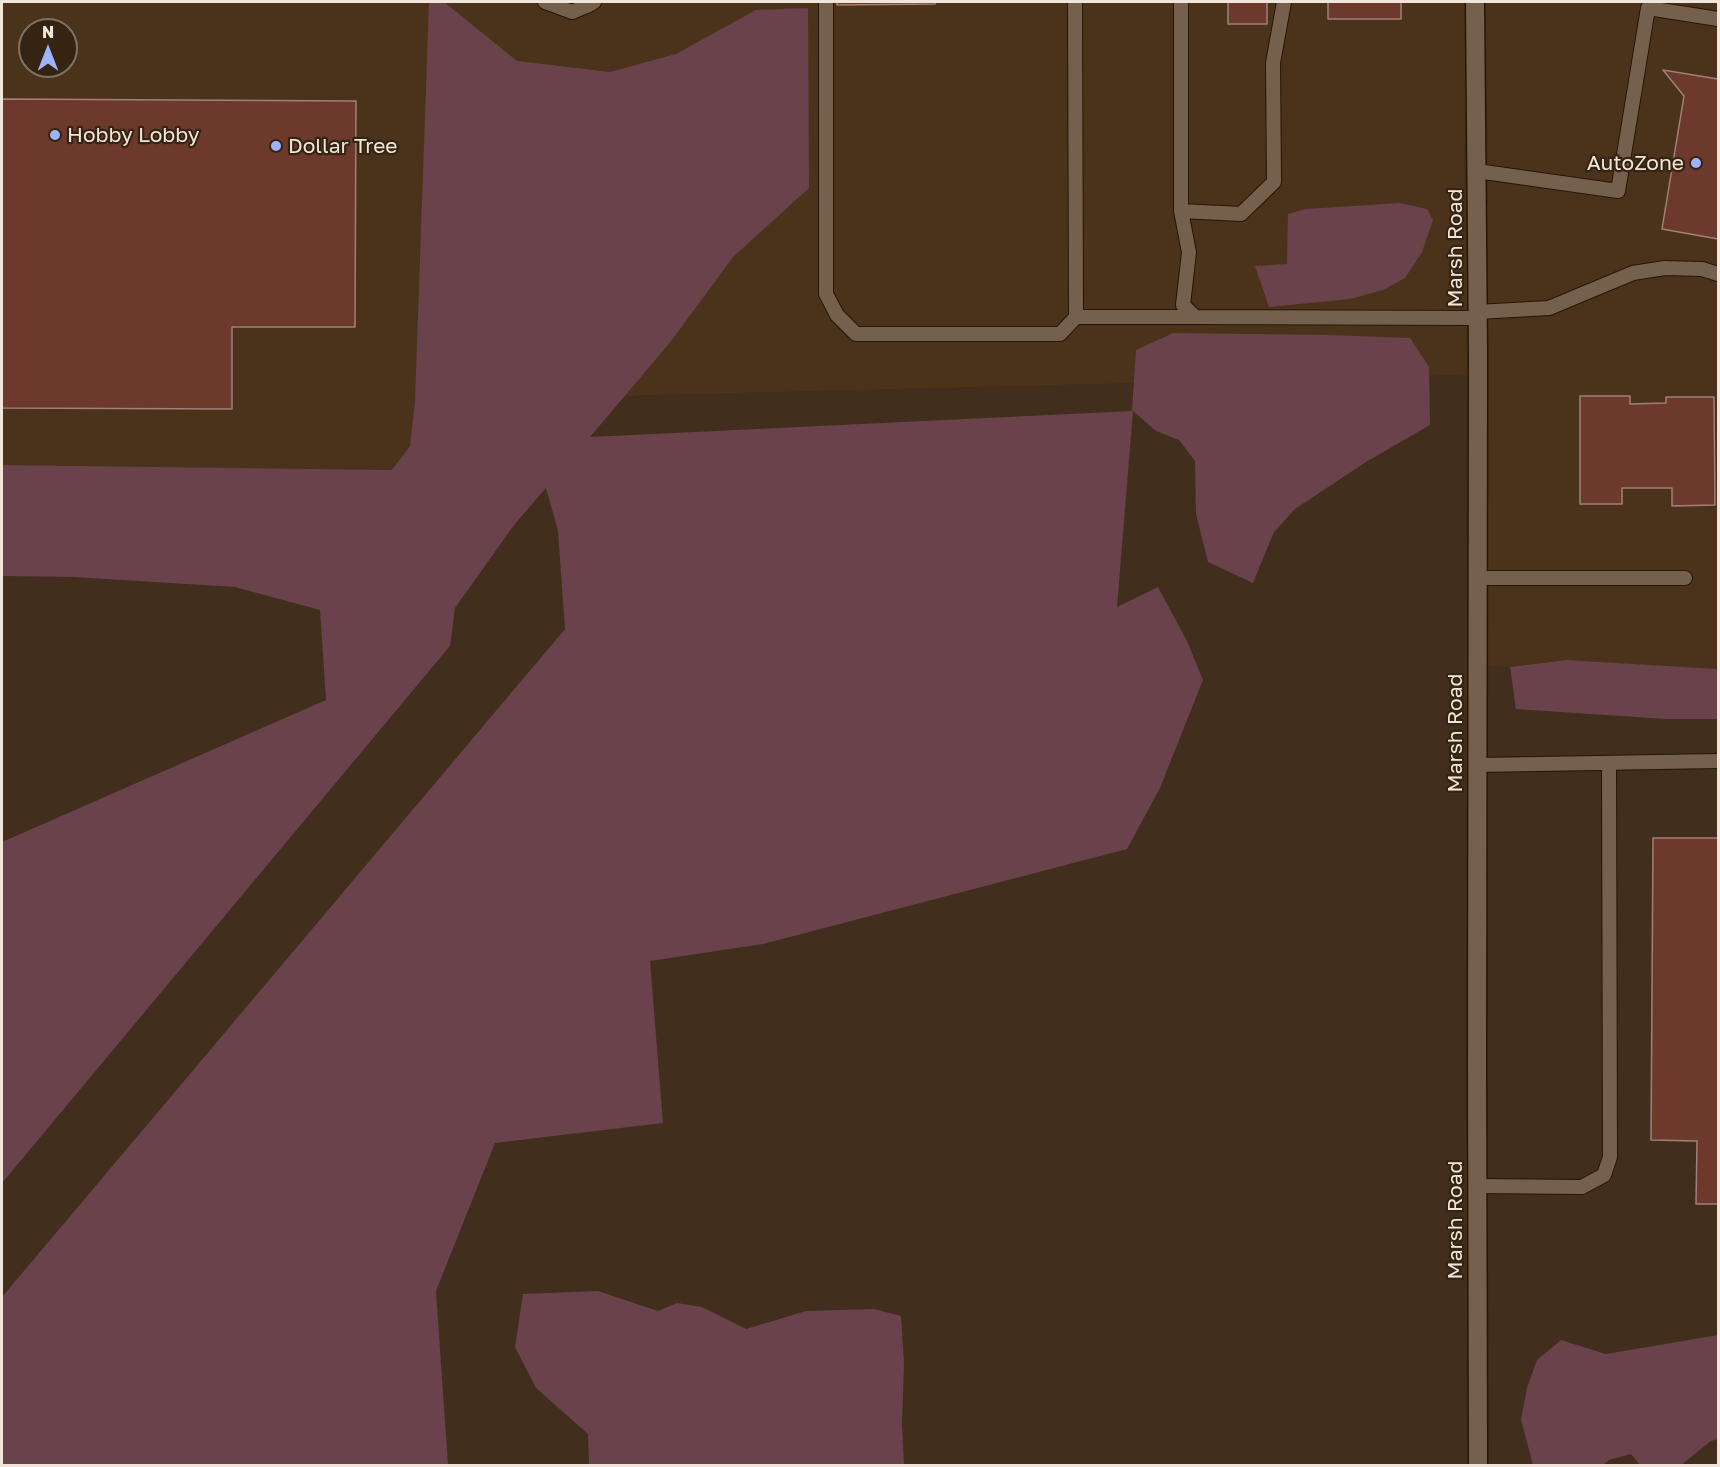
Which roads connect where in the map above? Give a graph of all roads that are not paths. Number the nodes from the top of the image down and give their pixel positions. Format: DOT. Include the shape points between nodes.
graph roads {
  1 [pos="545,2"];
  2 [pos="594,2"];
  3 [pos="826,2"];
  4 [pos="1075,2"];
  5 [pos="1181,2"];
  6 [pos="1284,2"];
  7 [pos="1475,2"];
  8 [pos="1719,19"];
  9 [pos="1477,171"];
  10 [pos="1181,211"];
  11 [pos="1719,274"];
  12 [pos="1477,315"];
  13 [pos="1076,317"];
  14 [pos="1196,317"];
  15 [pos="1477,578"];
  16 [pos="1685,578"];
  17 [pos="1719,761"];
  18 [pos="1610,763"];
  19 [pos="1477,765"];
  20 [pos="1477,1186"];
  21 [pos="1478,1466"];
  1 -- 2 [label="lane" via="572,12"];
  3 -- 13 [label="lane" via="826,294 837,315 856,334 1060,334"];
  4 -- 13 [label="lane"];
  5 -- 10 [label="lane"];
  6 -- 10 [label="lane" via="1273,63 1274,182 1241,214"];
  7 -- 9 [label="street, Marsh Road"];
  8 -- 9 [label="lane" via="1648,8 1618,191"];
  9 -- 12 [label="street, Marsh Road"];
  10 -- 14 [label="lane" via="1189,252 1183,305"];
  11 -- 12 [label="lane" via="1702,269 1665,268 1633,273 1549,308"];
  12 -- 14 [label="lane"];
  12 -- 15 [label="street, Marsh Road"];
  13 -- 14 [label="lane"];
  15 -- 16 [label="lane"];
  15 -- 19 [label="street, Marsh Road"];
  17 -- 18 [label="lane"];
  18 -- 19 [label="lane"];
  18 -- 20 [label="lane" via="1610,1157 1604,1175 1582,1187"];
  19 -- 20 [label="street, Marsh Road"];
  20 -- 21 [label="street, Marsh Road"];
}
